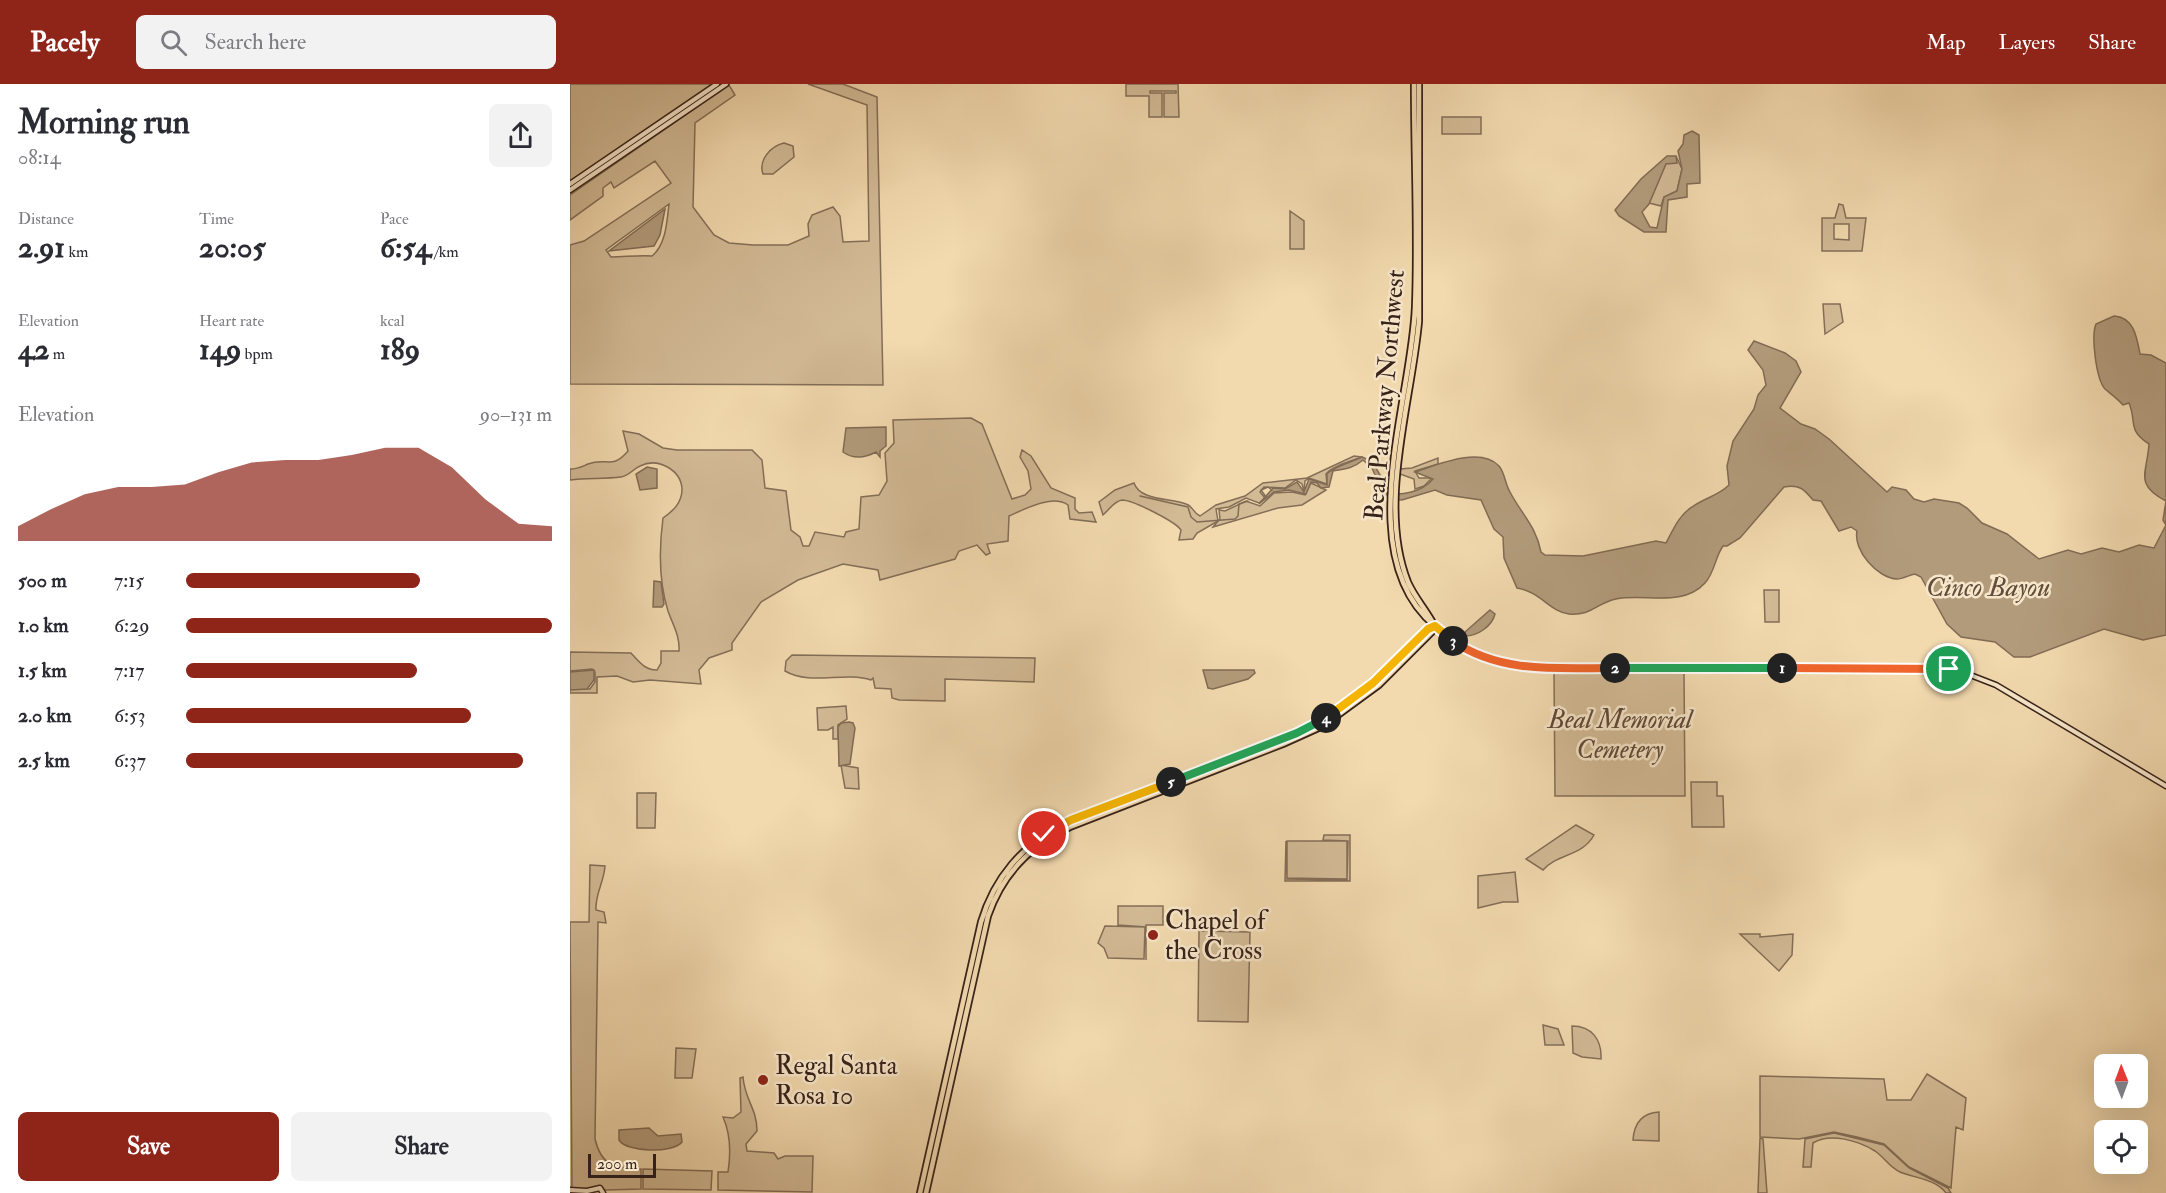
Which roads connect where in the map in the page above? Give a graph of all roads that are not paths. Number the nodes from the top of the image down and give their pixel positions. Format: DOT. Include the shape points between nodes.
graph roads {
  1 [pos="717,84"];
  2 [pos="726,84"];
  3 [pos="1414,84"];
  4 [pos="1419,84"];
  5 [pos="1414,155"];
  6 [pos="1420,166"];
  7 [pos="1414,171"];
  8 [pos="570,184"];
  9 [pos="570,190"];
  10 [pos="1415,269"];
  11 [pos="1420,275"];
  12 [pos="1395,492"];
  13 [pos="1395,501"];
  14 [pos="1400,574"];
  15 [pos="1410,587"];
  16 [pos="1426,619"];
  17 [pos="1435,626"];
  18 [pos="1427,630"];
  19 [pos="1396,660"];
  20 [pos="1393,671"];
  21 [pos="1225,764"];
  22 [pos="2166,786"];
  23 [pos="979,942"];
  24 [pos="570,1190"];
  25 [pos="597,1192"];
  26 [pos="603,1193"];
  27 [pos="920,1193"];
  28 [pos="926,1193"];
  1 -- 8 [label="main road"];
  2 -- 9 [label="main road"];
  3 -- 5 [label="main road, Beal Parkway Northwest"];
  4 -- 6 [label="main road, Beal Parkway Northwest"];
  5 -- 6 [label="main road"];
  5 -- 7 [label="main road, Beal Parkway Northwest"];
  6 -- 7 [label="main road"];
  6 -- 11 [label="main road, Beal Parkway Northwest"];
  7 -- 10 [label="main road, Beal Parkway Northwest"];
  10 -- 11 [label="main road"];
  10 -- 12 [label="main road, Beal Parkway Northwest" via="1413,339 1394,442"];
  11 -- 12 [label="main road, Beal Parkway Northwest" via="1416,355 1399,442"];
  12 -- 13 [label="main road, Beal Parkway Northwest"];
  13 -- 14 [label="main road, Beal Parkway Northwest" via="1392,541"];
  13 -- 15 [label="main road, Beal Parkway Northwest" via="1399,550"];
  14 -- 15 [label="main road"];
  14 -- 16 [label="main road, Beal Parkway Northwest"];
  15 -- 17 [label="main road, Beal Parkway Northwest"];
  16 -- 17 [label="main road, Beal Parkway Northwest"];
  16 -- 18 [label="main road"];
  17 -- 18 [label="main road"];
  17 -- 20 [label="main road"];
  17 -- 22 [label="main road, Beal Parkway Northwest" via="1471,652 1518,667 1960,671 1996,685"];
  18 -- 19 [label="main road"];
  19 -- 20 [label="main road"];
  19 -- 21 [label="main road" via="1360,694 1327,717"];
  20 -- 21 [label="main road" via="1358,703 1323,726"];
  21 -- 23 [label="main road" via="1071,820 1049,835 1025,856 1004,883"];
  23 -- 27 [label="main road"];
  23 -- 28 [label="main road"];
  24 -- 25 [label="main road"];
  25 -- 26 [label="main road" via="602,1188"];
}
